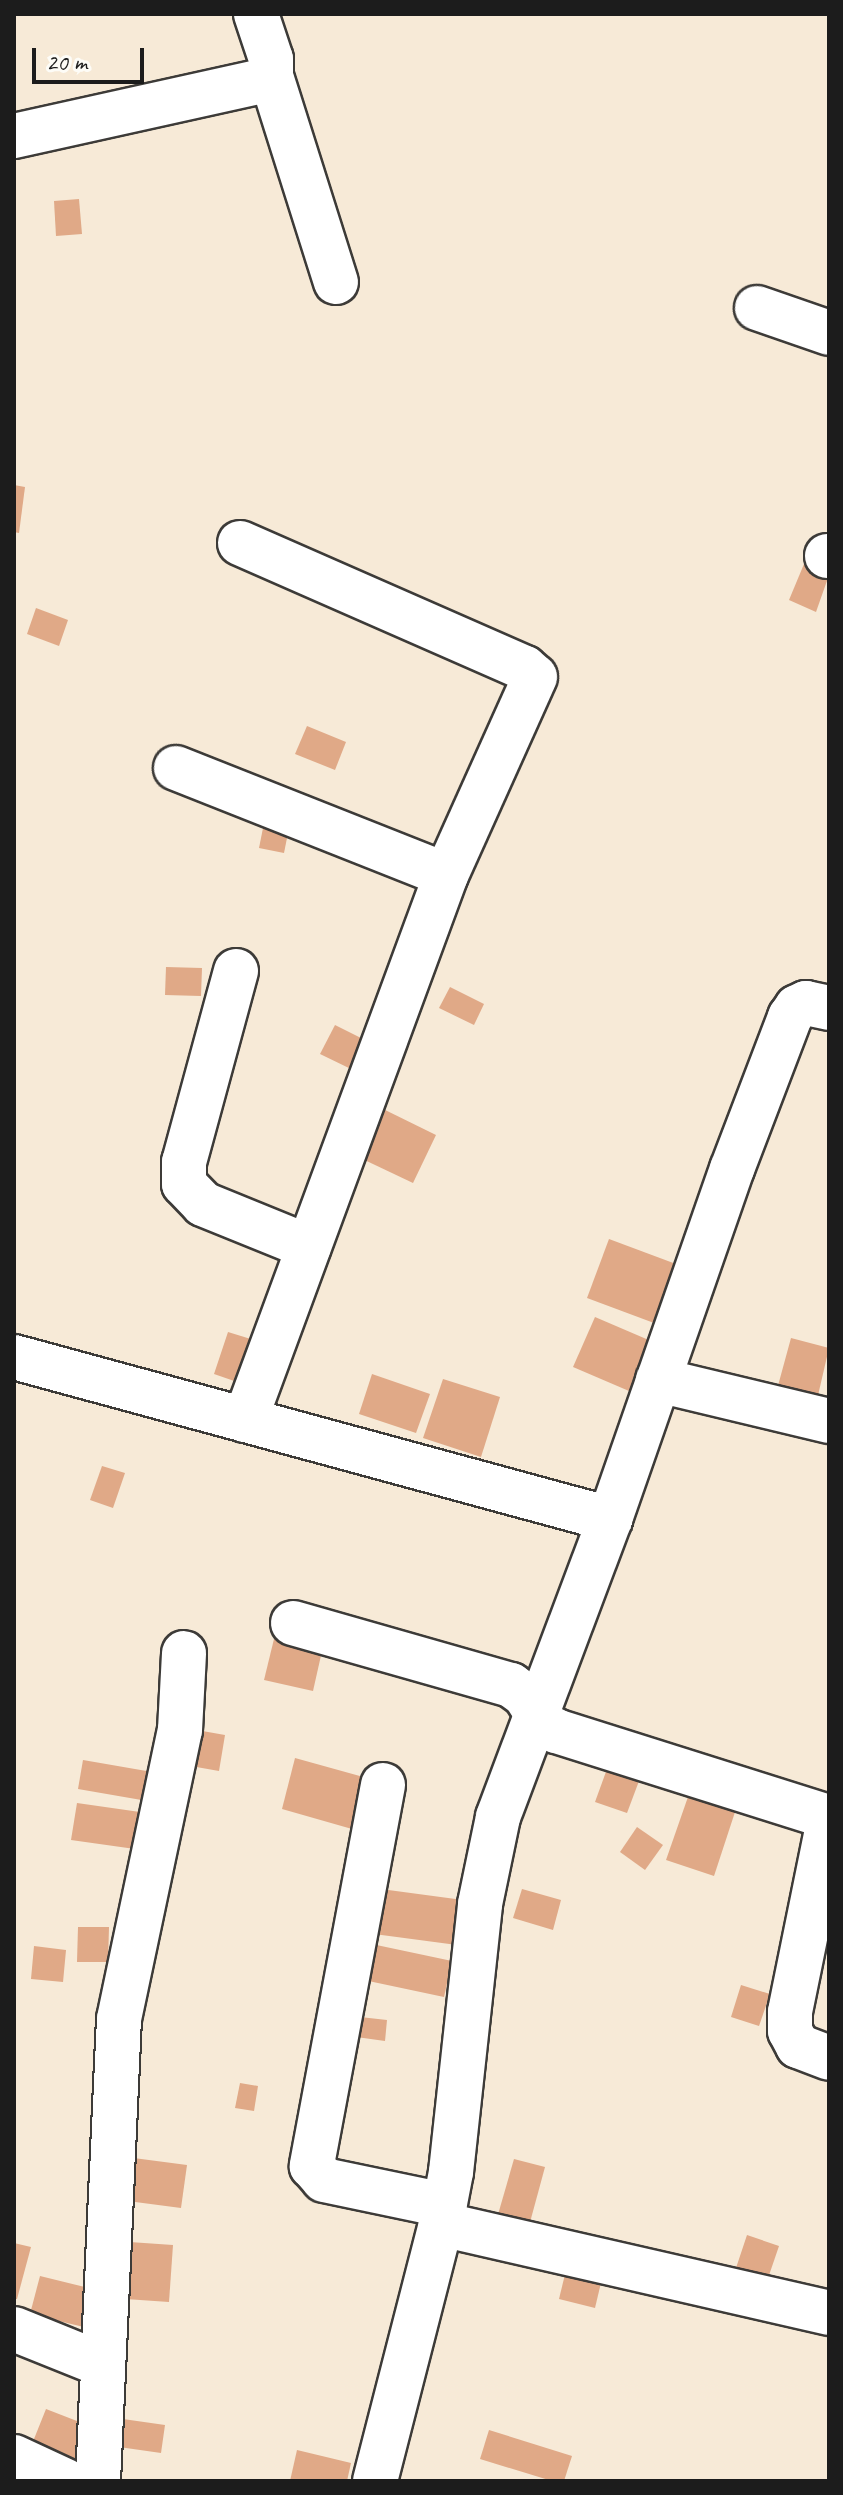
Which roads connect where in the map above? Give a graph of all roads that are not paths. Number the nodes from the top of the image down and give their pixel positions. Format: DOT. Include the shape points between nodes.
graph roads {
  1 [pos="256,14"];
  2 [pos="271,76"];
  3 [pos="14,136"];
  4 [pos="336,282"];
  5 [pos="757,308"];
  6 [pos="829,333"];
  7 [pos="240,543"];
  8 [pos="176,768"];
  9 [pos="446,875"];
  10 [pos="236,971"];
  11 [pos="829,1008"];
  12 [pos="309,1247"];
  13 [pos="14,1357"];
  14 [pos="658,1380"];
  15 [pos="245,1420"];
  16 [pos="829,1421"];
  17 [pos="610,1519"];
  18 [pos="293,1623"];
  19 [pos="184,1653"];
  20 [pos="535,1714"];
  21 [pos="383,1785"];
  22 [pos="829,1819"];
  23 [pos="829,2058"];
  24 [pos="443,2214"];
  25 [pos="829,2313"];
  26 [pos="14,2329"];
  27 [pos="101,2364"];
  28 [pos="14,2457"];
  29 [pos="66,2481"];
  30 [pos="98,2481"];
  31 [pos="375,2481"];
  1 -- 2 [label="street"];
  2 -- 3 [label="street"];
  2 -- 4 [label="street"];
  5 -- 6 [label="street"];
  7 -- 9 [label="street" via="533,672 534,685"];
  8 -- 9 [label="street"];
  9 -- 12 [label="street"];
  10 -- 12 [label="street" via="184,1162 184,1184 203,1204"];
  11 -- 14 [label="street" via="806,1003 790,1017"];
  12 -- 15 [label="street"];
  13 -- 15 [label="street"];
  14 -- 16 [label="street"];
  14 -- 17 [label="street"];
  15 -- 17 [label="street"];
  17 -- 20 [label="street"];
  18 -- 20 [label="street" via="511,1685 525,1695"];
  19 -- 27 [label="street" via="180,1730 119,2019"];
  20 -- 22 [label="street" via="556,1731"];
  20 -- 24 [label="street" via="498,1817 480,1904"];
  21 -- 24 [label="street" via="312,2166 324,2180"];
  22 -- 23 [label="street" via="790,2031 798,2046"];
  24 -- 25 [label="street"];
  24 -- 31 [label="street"];
  26 -- 27 [label="street"];
  27 -- 30 [label="street"];
  28 -- 29 [label="street"];
}
